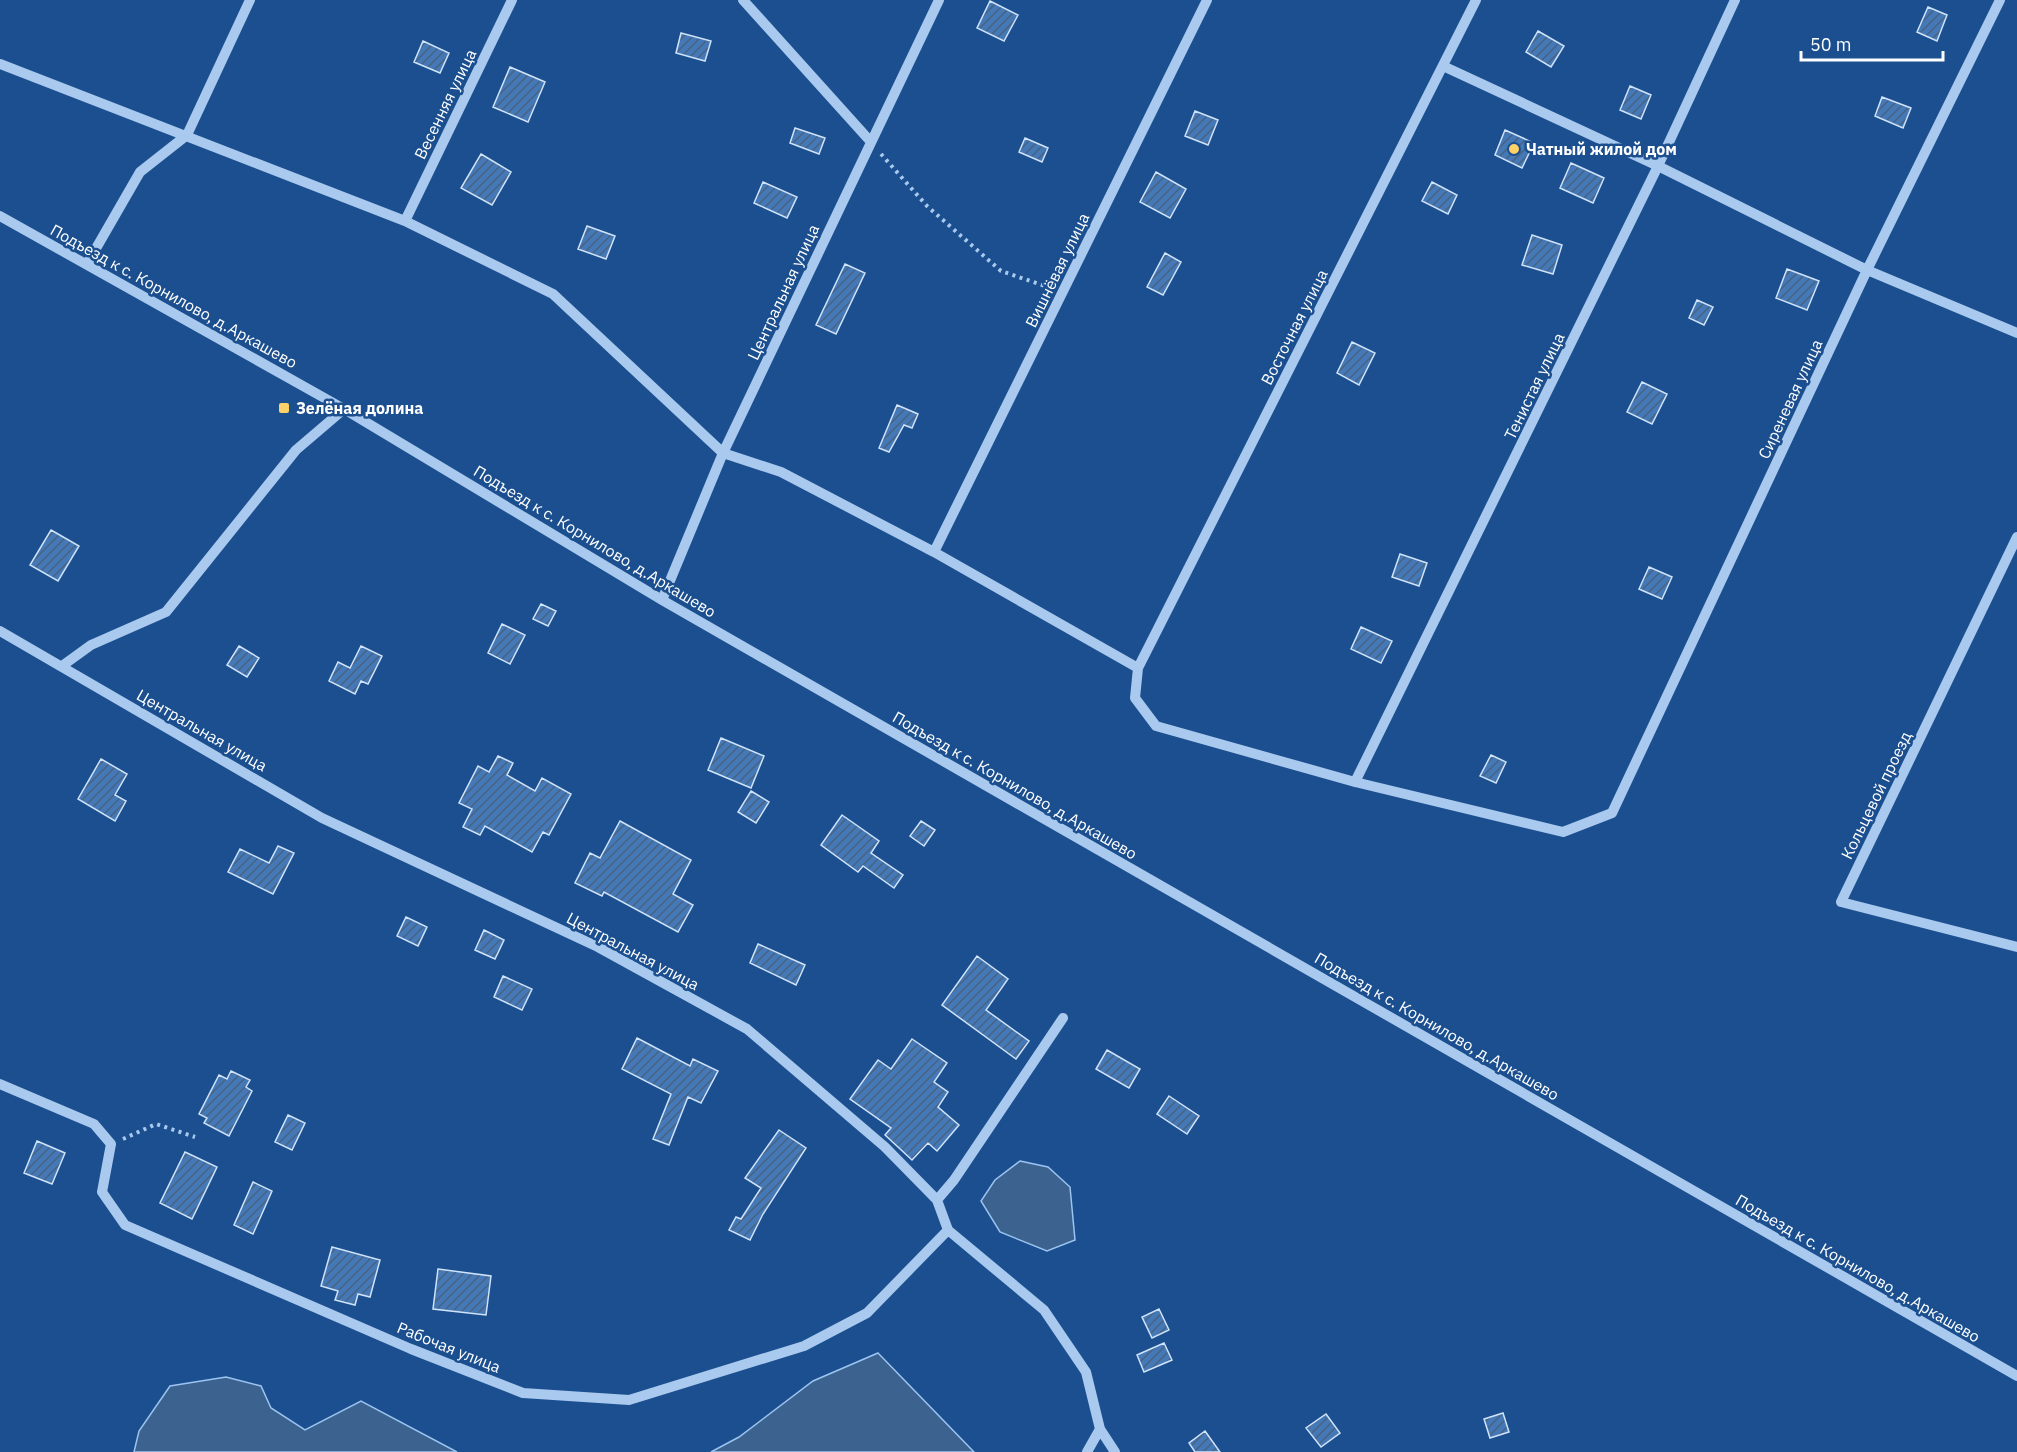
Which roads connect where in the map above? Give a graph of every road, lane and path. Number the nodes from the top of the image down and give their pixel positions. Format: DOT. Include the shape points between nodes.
graph roads {
  1 [pos="250,0"];
  2 [pos="512,0"];
  3 [pos="743,0"];
  4 [pos="939,0"];
  5 [pos="1207,0"];
  6 [pos="1476,0"];
  7 [pos="1735,0"];
  8 [pos="2000,0"];
  9 [pos="0,64"];
  10 [pos="1443,66"];
  11 [pos="188,135"];
  12 [pos="871,142"];
  13 [pos="1658,166"];
  14 [pos="0,216"];
  15 [pos="405,221"];
  16 [pos="87,264"];
  17 [pos="1867,270"];
  18 [pos="1062,292"];
  19 [pos="2017,333"];
  20 [pos="344,409"];
  21 [pos="723,453"];
  22 [pos="2017,537"];
  23 [pos="934,552"];
  24 [pos="662,600"];
  25 [pos="0,631"];
  26 [pos="62,666"];
  27 [pos="1138,668"];
  28 [pos="1355,783"];
  29 [pos="2017,947"];
  30 [pos="1063,1018"];
  31 [pos="0,1084"];
  32 [pos="195,1137"];
  33 [pos="111,1144"];
  34 [pos="937,1200"];
  35 [pos="948,1230"];
  36 [pos="2017,1376"];
  37 [pos="1100,1429"];
  38 [pos="1087,1452"];
  39 [pos="1115,1452"];
  1 -- 11 [label="street"];
  2 -- 15 [label="street, Весенняя улица"];
  3 -- 12 [label="street"];
  4 -- 12 [label="street, Центральная улица"];
  5 -- 18 [label="street, Вишнёвая улица"];
  6 -- 10 [label="street, Восточная улица"];
  7 -- 13 [label="street, Тенистая улица"];
  8 -- 17 [label="street, Сиреневая улица"];
  9 -- 11 [label="street"];
  10 -- 13 [label="street"];
  10 -- 27 [label="street, Восточная улица"];
  11 -- 15 [label="street"];
  11 -- 16 [label="street" via="140,172"];
  12 -- 18 [label="path" via="927,206 1001,271"];
  12 -- 21 [label="street, Центральная улица"];
  13 -- 17 [label="street"];
  13 -- 28 [label="street, Тенистая улица"];
  14 -- 16 [label="street, Подъезд к с. Корнилово, д.Аркашево"];
  15 -- 21 [label="street" via="553,294"];
  16 -- 20 [label="street, Подъезд к с. Корнилово, д.Аркашево"];
  17 -- 19 [label="street"];
  17 -- 28 [label="street, Сиреневая улица" via="1612,813 1563,832"];
  18 -- 23 [label="street, Вишнёвая улица"];
  20 -- 24 [label="street, Подъезд к с. Корнилово, д.Аркашево"];
  20 -- 26 [label="street" via="296,450 166,612 91,645"];
  21 -- 23 [label="street" via="781,472"];
  21 -- 24 [label="street, Центральная улица"];
  22 -- 29 [label="street, Кольцевой проезд" via="1841,902"];
  23 -- 27 [label="street"];
  24 -- 36 [label="street, Подъезд к с. Корнилово, д.Аркашево"];
  25 -- 26 [label="street, Центральная улица"];
  26 -- 34 [label="street, Центральная улица" via="321,818 598,946 747,1029 885,1147"];
  27 -- 28 [label="street" via="1135,698 1156,726"];
  30 -- 34 [label="street"];
  31 -- 33 [label="street" via="94,1124"];
  32 -- 33 [label="path" via="156,1124"];
  33 -- 35 [label="street, Рабочая улица" via="102,1192 125,1225 411,1349 523,1393 629,1400 804,1346 867,1313"];
  34 -- 35 [label="street, Центральная улица"];
  35 -- 37 [label="street" via="1044,1310 1086,1372"];
  37 -- 38 [label="street"];
  37 -- 39 [label="street"];
}
